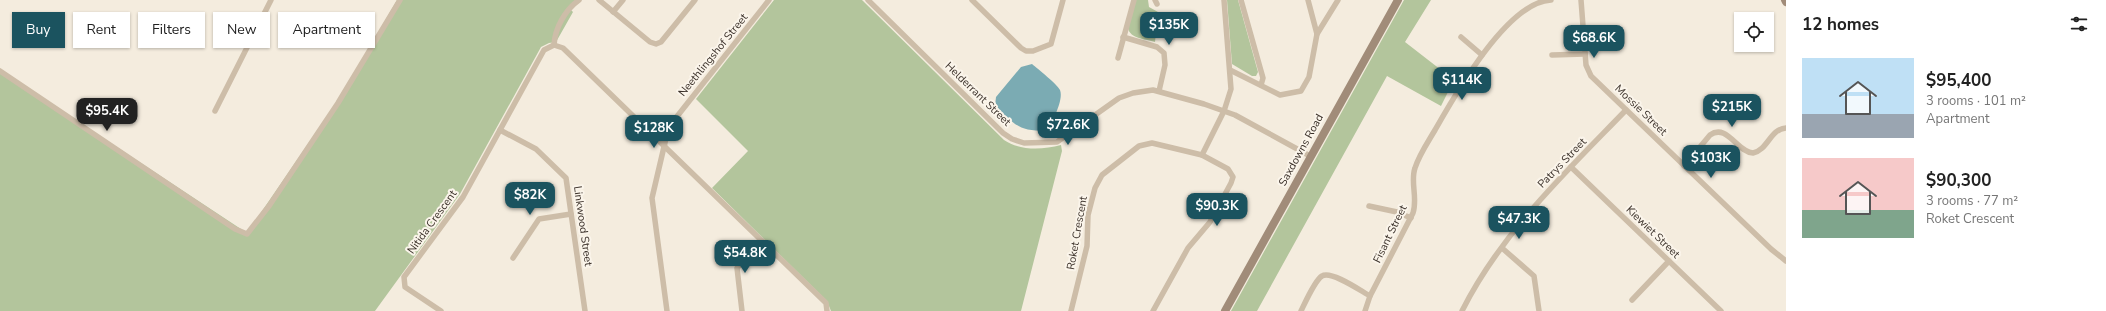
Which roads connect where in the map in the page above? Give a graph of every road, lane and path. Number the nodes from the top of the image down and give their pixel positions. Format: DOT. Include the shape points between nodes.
graph roads {
  1 [pos="271,0"];
  2 [pos="400,0"];
  3 [pos="579,0"];
  4 [pos="599,0"];
  5 [pos="623,0"];
  6 [pos="695,0"];
  7 [pos="769,0"];
  8 [pos="868,0"];
  9 [pos="972,0"];
  10 [pos="1063,0"];
  11 [pos="1134,0"];
  12 [pos="1224,0"];
  13 [pos="1241,0"];
  14 [pos="1308,0"];
  15 [pos="1338,0"];
  16 [pos="1398,0"];
  17 [pos="1544,0"];
  18 [pos="1552,0"];
  19 [pos="1581,0"];
  20 [pos="613,12"];
  21 [pos="1317,34"];
  22 [pos="1123,37"];
  23 [pos="1461,37"];
  24 [pos="554,45"];
  25 [pos="1585,54"];
  26 [pos="1482,55"];
  27 [pos="1552,55"];
  28 [pos="1118,58"];
  29 [pos="1230,70"];
  30 [pos="0,71"];
  31 [pos="1261,85"];
  32 [pos="1159,91"];
  33 [pos="1626,110"];
  34 [pos="215,111"];
  35 [pos="1224,111"];
  36 [pos="1786,128"];
  37 [pos="500,130"];
  38 [pos="664,147"];
  39 [pos="1202,155"];
  40 [pos="1310,156"];
  41 [pos="1684,166"];
  42 [pos="1571,167"];
  43 [pos="1369,206"];
  44 [pos="571,214"];
  45 [pos="1410,218"];
  46 [pos="761,241"];
  47 [pos="1502,248"];
  48 [pos="513,258"];
  49 [pos="1669,261"];
  50 [pos="1786,261"];
  51 [pos="1370,296"];
  52 [pos="1632,300"];
  53 [pos="828,310"];
  54 [pos="441,311"];
  55 [pos="585,311"];
  56 [pos="667,311"];
  57 [pos="742,311"];
  58 [pos="1071,311"];
  59 [pos="1153,311"];
  60 [pos="1225,311"];
  61 [pos="1301,311"];
  62 [pos="1365,311"];
  63 [pos="1462,311"];
  64 [pos="1539,311"];
  65 [pos="1721,311"];
  1 -- 34 [label="street"];
  2 -- 30 [label="street" via="338,103 248,234 235,229"];
  3 -- 24 [label="street" via="563,18 554,35"];
  4 -- 20 [label="street"];
  5 -- 20 [label="street"];
  6 -- 20 [label="street" via="659,43 650,42"];
  7 -- 38 [label="street, Neethlingshof Street" via="675,119"];
  8 -- 32 [label="street, Helderrant Street" via="1003,133 1017,142 1057,142 1126,95 1140,91"];
  9 -- 10 [label="street" via="1022,48 1030,52 1046,47 1052,42"];
  11 -- 22 [label="street"];
  12 -- 29 [label="street"];
  13 -- 31 [label="street" via="1263,78"];
  14 -- 21 [label="street"];
  15 -- 21 [label="street"];
  16 -- 40 [label="street, Saxdowns Road"];
  17 -- 18 [label="street, Fisant Street"];
  17 -- 26 [label="street, Fisant Street" via="1534,4 1508,26"];
  19 -- 25 [label="street, Mossie Street"];
  21 -- 31 [label="street" via="1309,77 1300,92 1280,95"];
  22 -- 28 [label="street"];
  22 -- 32 [label="street" via="1157,47 1164,53 1165,65"];
  23 -- 26 [label="street"];
  24 -- 37 [label="street" via="544,50"];
  24 -- 38 [label="street" via="563,48"];
  25 -- 27 [label="street"];
  25 -- 33 [label="street, Mossie Street" via="1589,74"];
  26 -- 45 [label="street, Fisant Street" via="1456,92 1415,166 1416,202"];
  29 -- 31 [label="street"];
  29 -- 35 [label="street" via="1231,89"];
  32 -- 35 [label="street, Helderrant Street"];
  33 -- 41 [label="street, Mossie Street"];
  33 -- 42 [label="street, Patrys Street"];
  35 -- 39 [label="street"];
  35 -- 40 [label="street, Helderrant Street"];
  36 -- 41 [label="street" via="1778,130 1760,150 1753,153 1746,152 1723,133 1714,132"];
  37 -- 44 [label="street, Linkwood Street" via="536,149 565,176"];
  37 -- 54 [label="street, Nitida Crescent" via="463,197 404,277 405,287"];
  38 -- 46 [label="street"];
  38 -- 56 [label="street, Neethlingshof Street" via="652,198"];
  39 -- 58 [label="street, Roket Crescent" via="1156,143 1146,143 1102,175 1095,188 1088,215 1087,246"];
  39 -- 59 [label="street, Roket Crescent" via="1230,170 1232,180 1210,222 1188,248"];
  40 -- 60 [label="street, Saxdowns Road"];
  41 -- 50 [label="street, Mossie Street" via="1771,250"];
  42 -- 47 [label="street, Patrys Street" via="1539,201"];
  42 -- 49 [label="street, Kiewiet Street"];
  43 -- 45 [label="street"];
  44 -- 48 [label="street" via="539,219"];
  44 -- 55 [label="street, Linkwood Street"];
  45 -- 51 [label="street, Fisant Street"];
  46 -- 53 [label="street" via="826,304"];
  46 -- 57 [label="street" via="737,268"];
  47 -- 63 [label="street, Patrys Street"];
  47 -- 64 [label="street" via="1534,276"];
  49 -- 52 [label="street"];
  49 -- 65 [label="street, Kiewiet Street"];
  51 -- 61 [label="street" via="1332,275 1324,274 1319,278"];
  51 -- 62 [label="street, Fisant Street"];
}
